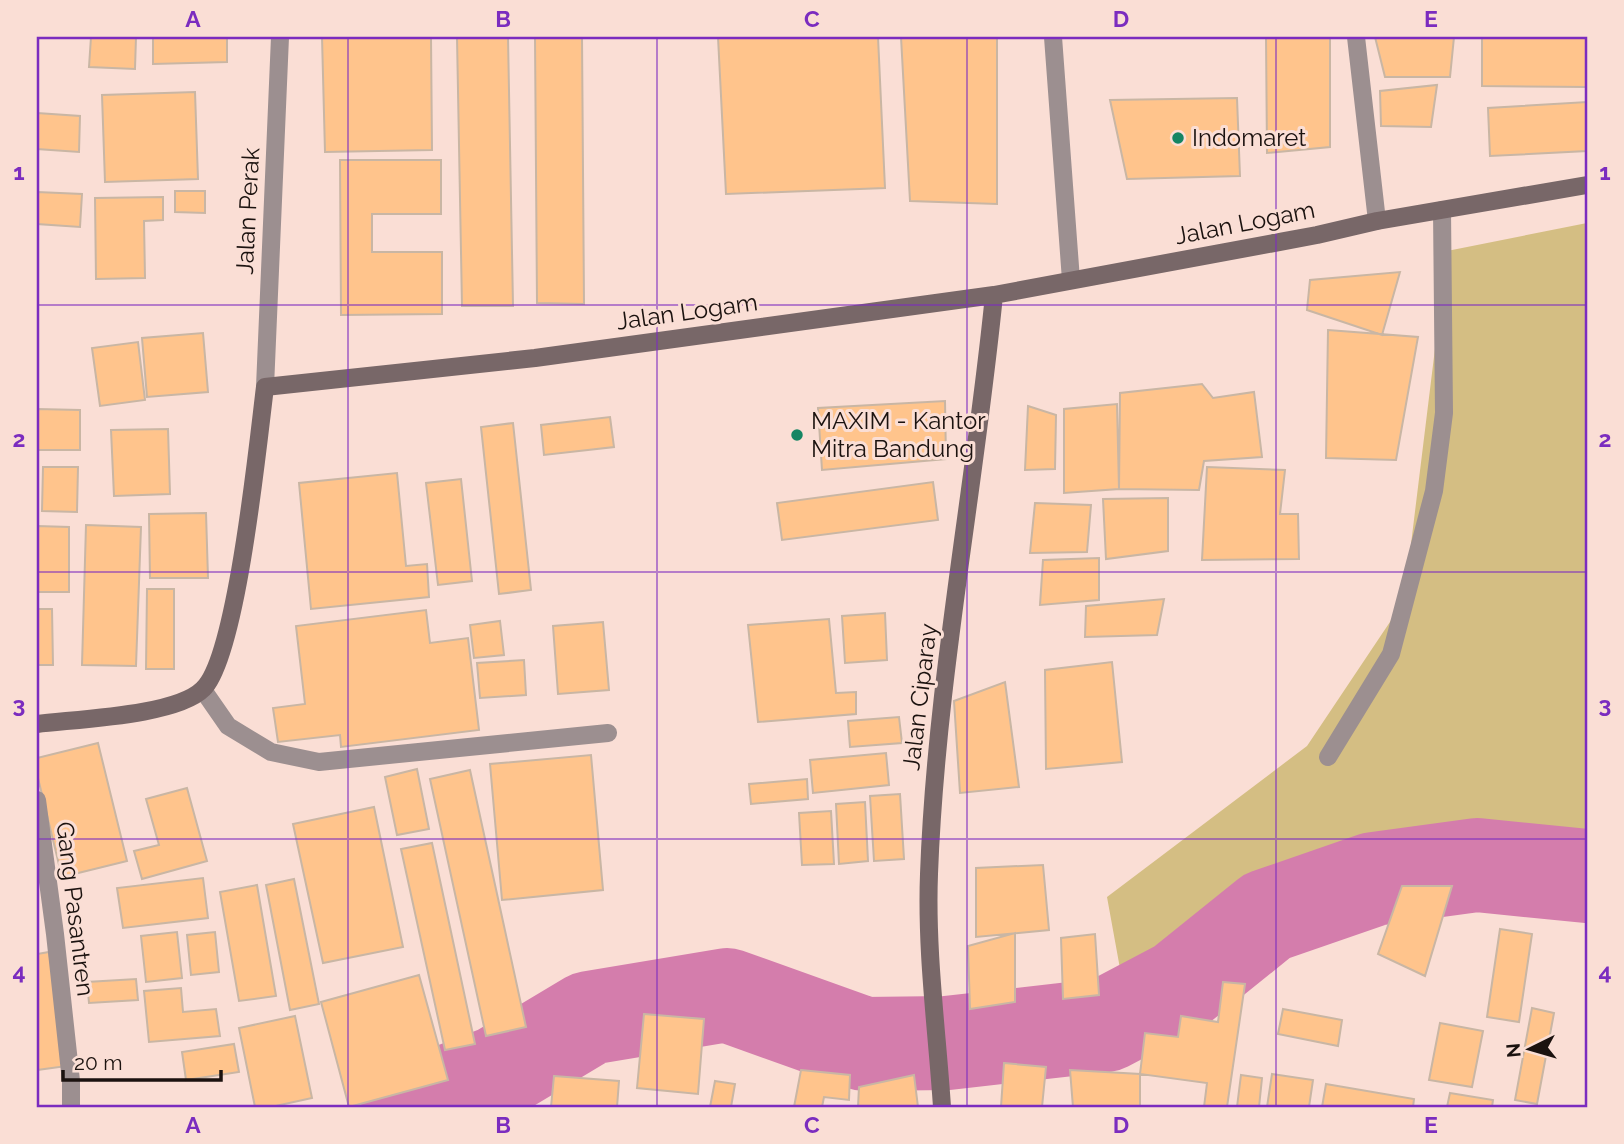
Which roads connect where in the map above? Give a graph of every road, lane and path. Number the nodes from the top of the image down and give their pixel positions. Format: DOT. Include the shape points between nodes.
graph roads {
  1 [pos="280,37"];
  2 [pos="1053,37"];
  3 [pos="1356,37"];
  4 [pos="1587,185"];
  5 [pos="1442,210"];
  6 [pos="1377,221"];
  7 [pos="1071,280"];
  8 [pos="994,295"];
  9 [pos="265,387"];
  10 [pos="202,690"];
  11 [pos="37,724"];
  12 [pos="608,733"];
  13 [pos="1328,757"];
  14 [pos="37,800"];
  15 [pos="71,1107"];
  16 [pos="942,1107"];
  1 -- 9 [label="street, Jalan Perak"];
  2 -- 7 [label="street"];
  3 -- 6 [label="street"];
  4 -- 5 [label="street, Jalan Logam"];
  5 -- 6 [label="street, Jalan Logam"];
  5 -- 13 [label="street" via="1444,413 1434,491 1391,654"];
  6 -- 7 [label="street, Jalan Logam"];
  7 -- 8 [label="street, Jalan Logam"];
  8 -- 9 [label="street, Jalan Logam" via="535,358"];
  8 -- 16 [label="street, Jalan Ciparay" via="934,788 930,932"];
  9 -- 10 [label="street" via="239,575 216,671"];
  10 -- 11 [label="street" via="175,705"];
  10 -- 12 [label="street" via="228,726 271,752 319,762"];
  14 -- 15 [label="street, Gang Pasantren"];
}
